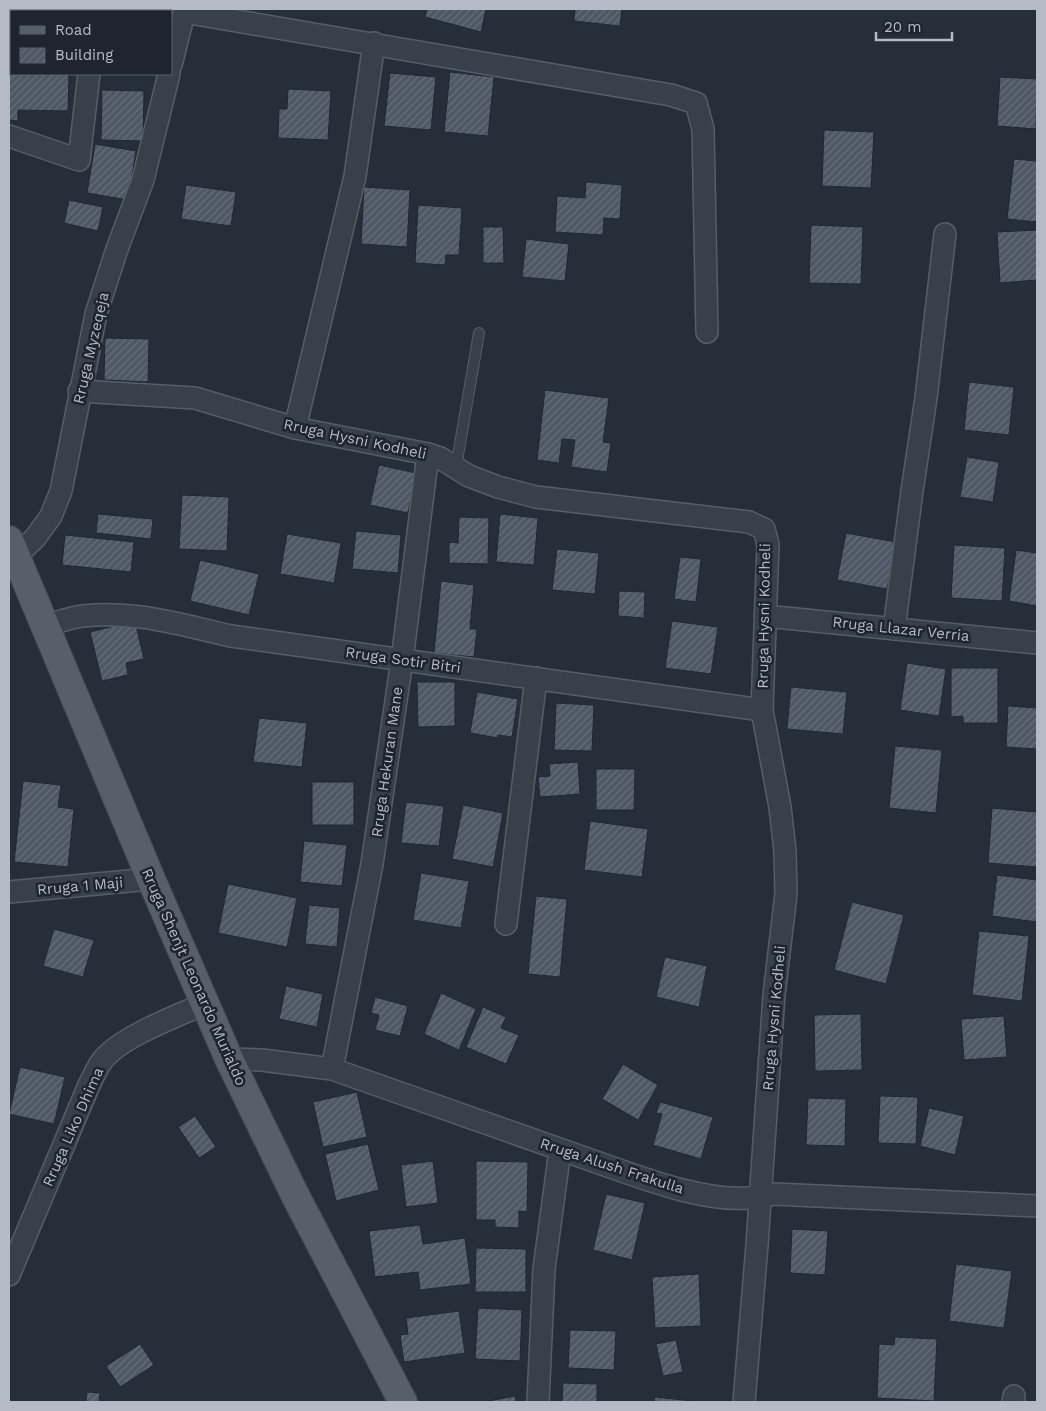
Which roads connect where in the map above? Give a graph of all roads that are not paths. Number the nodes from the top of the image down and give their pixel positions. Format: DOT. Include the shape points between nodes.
graph roads {
  1 [pos="185,10"];
  2 [pos="374,43"];
  3 [pos="172,61"];
  4 [pos="89,75"];
  5 [pos="169,75"];
  6 [pos="9,136"];
  7 [pos="945,234"];
  8 [pos="707,332"];
  9 [pos="478,333"];
  10 [pos="80,392"];
  11 [pos="295,428"];
  12 [pos="428,454"];
  13 [pos="456,468"];
  14 [pos="12,548"];
  15 [pos="765,616"];
  16 [pos="46,626"];
  17 [pos="894,629"];
  18 [pos="1037,643"];
  19 [pos="402,660"];
  20 [pos="536,678"];
  21 [pos="762,710"];
  22 [pos="151,879"];
  23 [pos="9,892"];
  24 [pos="506,924"];
  25 [pos="204,1004"];
  26 [pos="229,1059"];
  27 [pos="332,1069"];
  28 [pos="560,1150"];
  29 [pos="760,1196"];
  30 [pos="1037,1206"];
  31 [pos="9,1275"];
  32 [pos="403,1402"];
  33 [pos="538,1402"];
  34 [pos="744,1402"];
  1 -- 2 [label="street"];
  1 -- 3 [label="street"];
  2 -- 8 [label="street" via="696,102 703,129"];
  2 -- 11 [label="street" via="355,176"];
  4 -- 6 [label="street" via="79,160"];
  5 -- 10 [label="street, Rruga Myzeqeja" via="143,180 96,314"];
  7 -- 17 [label="street"];
  9 -- 13 [label="lane"];
  10 -- 11 [label="street, Rruga Hysni Kodheli" via="195,398"];
  10 -- 14 [label="street, Rruga Myzeqeja" via="61,490 51,516 35,538"];
  11 -- 12 [label="street, Rruga Hysni Kodheli"];
  12 -- 13 [label="street, Rruga Hysni Kodheli"];
  12 -- 19 [label="street, Rruga Hekuran Mane"];
  13 -- 15 [label="street, Rruga Hysni Kodheli" via="498,487 536,497 749,522 764,529 768,544"];
  14 -- 16 [label="main road, Rruga Shenjt Leonardo Murialdo"];
  15 -- 17 [label="street, Rruga Llazar Verria"];
  15 -- 21 [label="street, Rruga Hysni Kodheli"];
  16 -- 19 [label="street, Rruga Sotir Bitri" via="81,616 144,617 231,636"];
  16 -- 22 [label="main road, Rruga Shenjt Leonardo Murialdo"];
  17 -- 18 [label="street, Rruga Llazar Verria"];
  19 -- 20 [label="street, Rruga Sotir Bitri"];
  19 -- 27 [label="street, Rruga Hekuran Mane" via="372,864"];
  20 -- 21 [label="street, Rruga Sotir Bitri"];
  20 -- 24 [label="street"];
  21 -- 29 [label="street, Rruga Hysni Kodheli" via="780,807 786,894 774,995"];
  22 -- 23 [label="street, Rruga 1 Maji"];
  22 -- 25 [label="main road, Rruga Shenjt Leonardo Murialdo"];
  25 -- 26 [label="main road, Rruga Shenjt Leonardo Murialdo"];
  25 -- 31 [label="street, Rruga Liko Dhima" via="147,1030 103,1060 89,1085"];
  26 -- 27 [label="street, Rruga Alush Frakulla"];
  26 -- 32 [label="main road, Rruga Shenjt Leonardo Murialdo" via="295,1195"];
  27 -- 28 [label="street, Rruga Alush Frakulla"];
  28 -- 29 [label="street, Rruga Alush Frakulla" via="673,1187 712,1196"];
  28 -- 33 [label="street" via="544,1269"];
  29 -- 30 [label="street, Rruga Alush Frakulla" via="774,1194"];
  29 -- 34 [label="street, Rruga Hysni Kodheli"];
}
